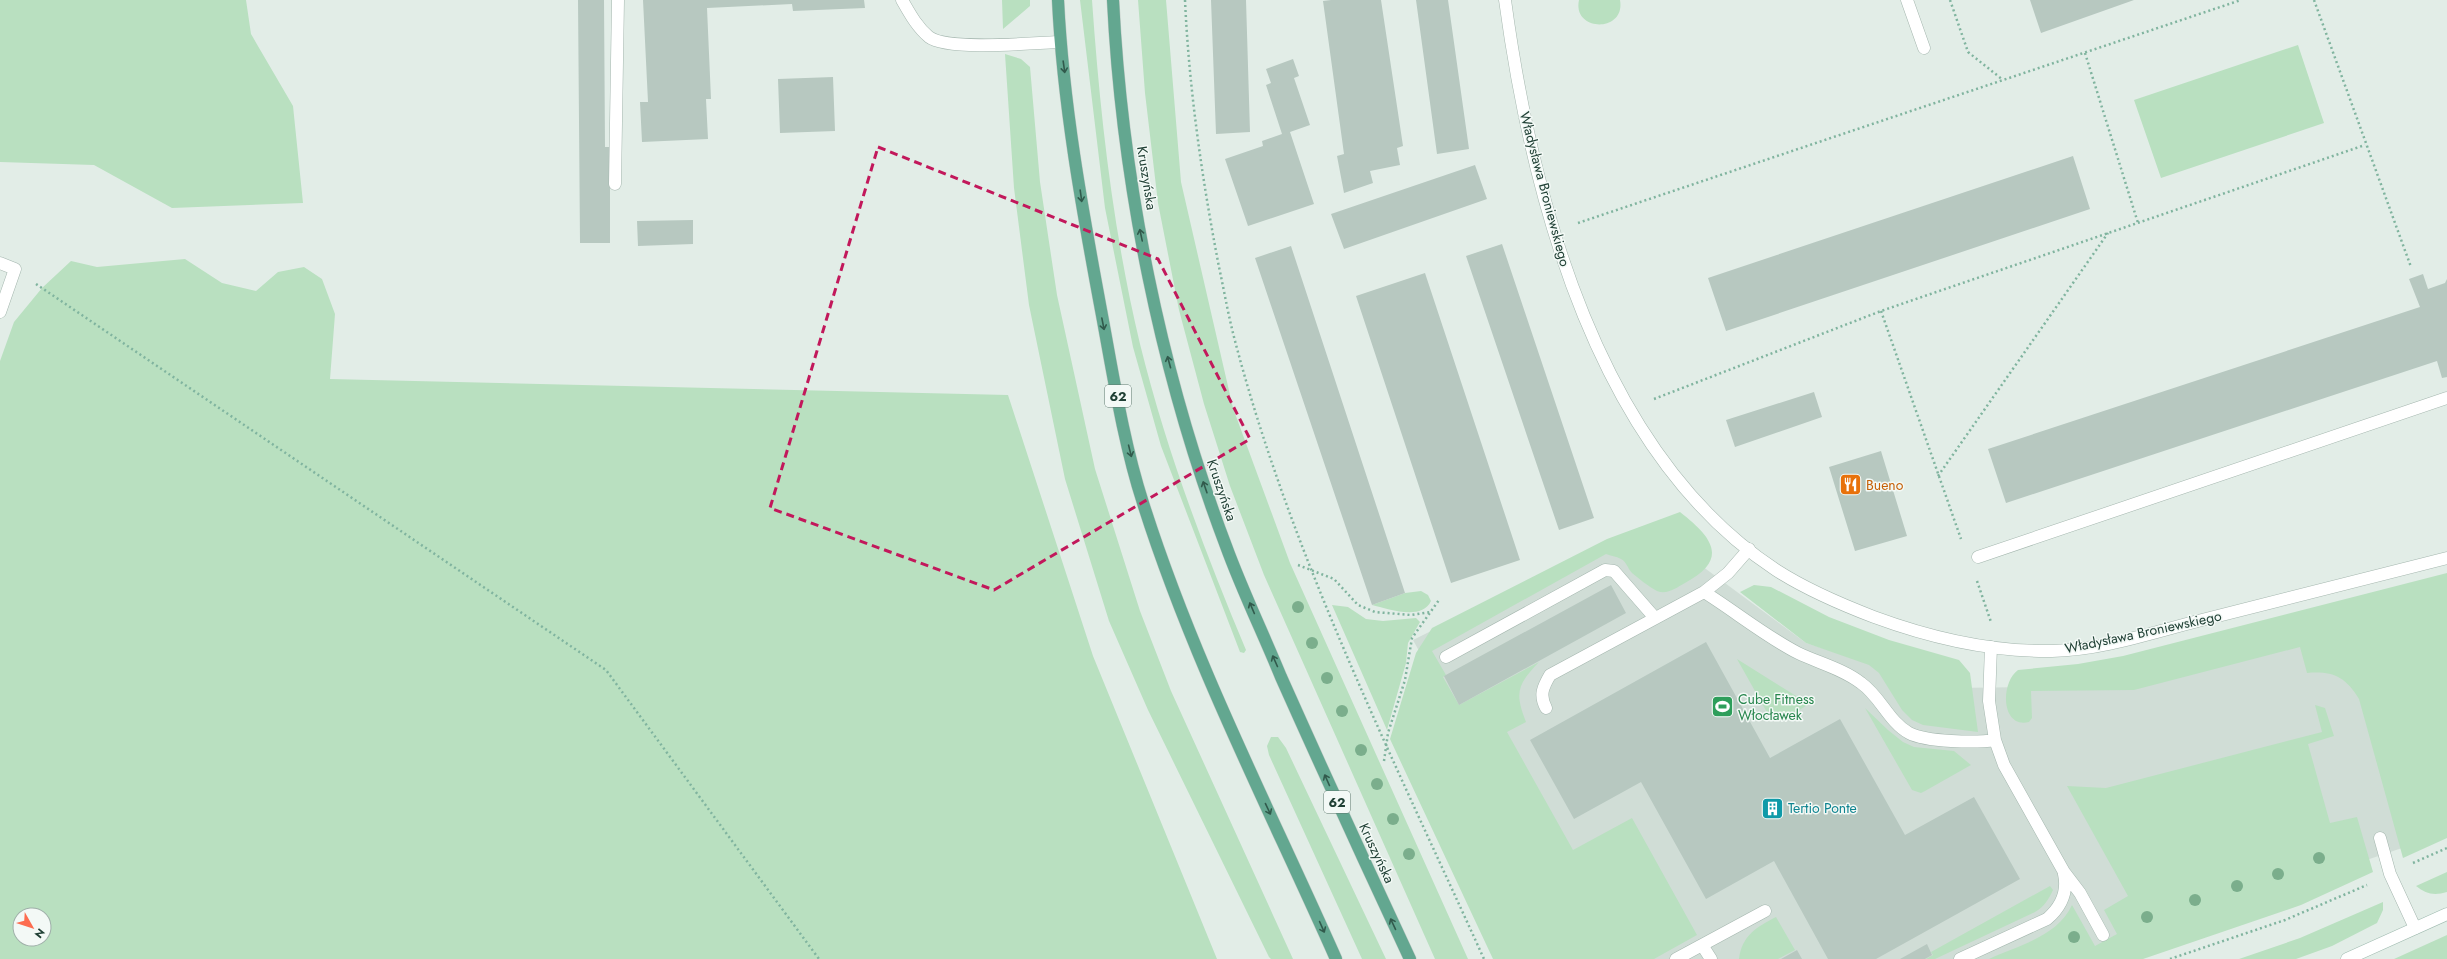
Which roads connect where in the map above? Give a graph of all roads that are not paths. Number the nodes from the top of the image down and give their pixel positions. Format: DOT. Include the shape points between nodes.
graph roads {
  1 [pos="618,0"];
  2 [pos="902,0"];
  3 [pos="1058,0"];
  4 [pos="1113,0"];
  5 [pos="1505,0"];
  6 [pos="1907,0"];
  7 [pos="1060,42"];
  8 [pos="1924,48"];
  9 [pos="615,184"];
  10 [pos="0,263"];
  11 [pos="0,312"];
  12 [pos="2447,398"];
  13 [pos="1749,549"];
  14 [pos="1978,557"];
  15 [pos="2447,558"];
  16 [pos="1704,592"];
  17 [pos="1655,618"];
  18 [pos="1996,648"];
  19 [pos="1446,657"];
  20 [pos="1546,708"];
  21 [pos="1996,740"];
  22 [pos="2380,838"];
  23 [pos="2064,872"];
  24 [pos="1765,911"];
  25 [pos="2447,914"];
  26 [pos="2415,928"];
  27 [pos="2104,935"];
  28 [pos="1702,945"];
  29 [pos="1336,959"];
  30 [pos="1410,959"];
  31 [pos="1676,959"];
  32 [pos="1711,959"];
  33 [pos="1960,959"];
  34 [pos="2347,959"];
  1 -- 9 [label="street"];
  2 -- 7 [label="street" via="914,22 930,38 955,45"];
  3 -- 7 [label="main road, 62"];
  30 -- 4 [label="main road, Kruszyńska / 62, one-way" via="1321,768 1250,603 1226,546 1194,455 1164,346 1134,199 1116,64"];
  5 -- 13 [label="street, Władysława Broniewskiego" via="1524,111 1554,231 1586,320 1605,362 1652,444 1681,481 1726,529"];
  6 -- 8 [label="street"];
  7 -- 29 [label="main road, 62, one-way" via="1085,224 1125,433 1142,501 1202,664"];
  10 -- 11 [label="street" via="15,269"];
  12 -- 14 [label="street"];
  13 -- 16 [label="street" via="1728,573"];
  13 -- 18 [label="street, Władysława Broniewskiego" via="1776,570 1845,605 1935,636"];
  15 -- 18 [label="street, Władysława Broniewskiego" via="2100,644 2054,651"];
  16 -- 17 [label="street"];
  16 -- 21 [label="street" via="1797,652 1860,682 1874,692 1898,725 1910,733 1978,743"];
  17 -- 19 [label="street" via="1614,571 1604,570"];
  17 -- 20 [label="street" via="1550,675 1542,688 1542,701"];
  18 -- 21 [label="street" via="1989,700"];
  21 -- 23 [label="street" via="2004,765"];
  22 -- 26 [label="street" via="2390,874"];
  23 -- 27 [label="street" via="2080,893"];
  23 -- 33 [label="street" via="2067,885 2056,912 2047,919"];
  24 -- 28 [label="street"];
  25 -- 26 [label="street"];
  26 -- 34 [label="street"];
  28 -- 31 [label="street"];
  28 -- 32 [label="street"];
}
